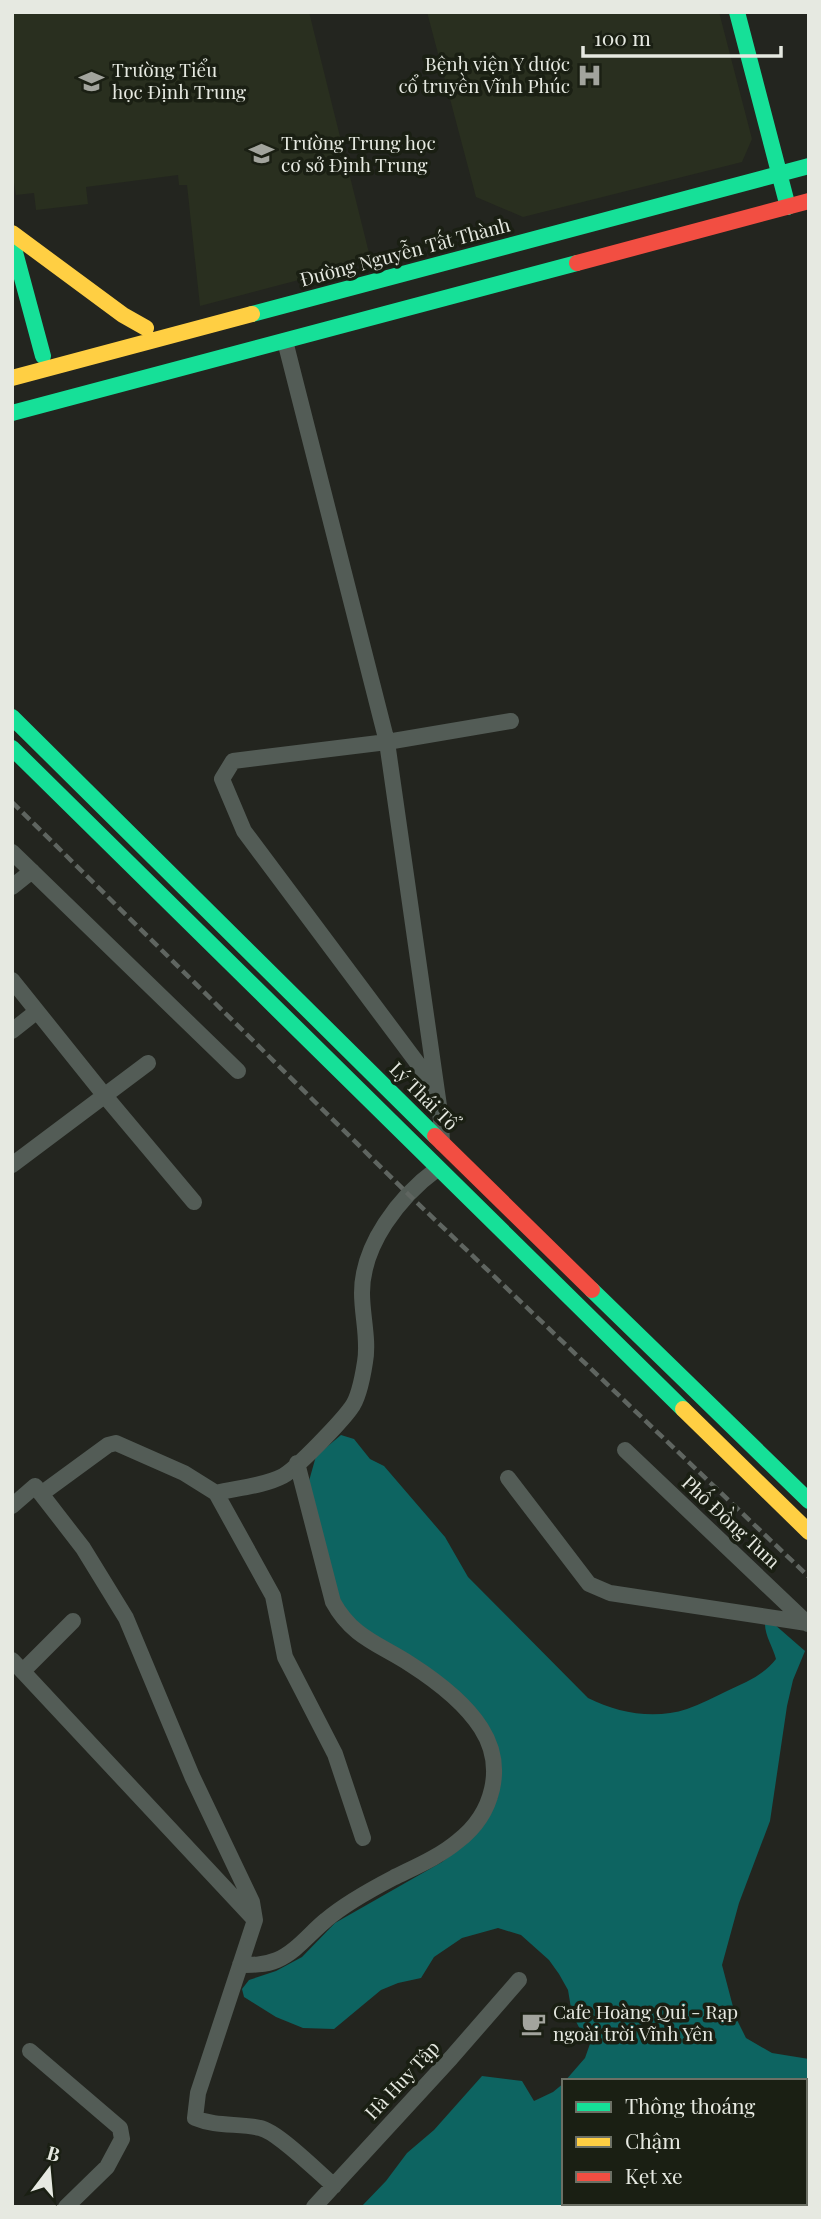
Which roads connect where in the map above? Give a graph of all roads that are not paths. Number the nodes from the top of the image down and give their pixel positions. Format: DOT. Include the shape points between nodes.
graph roads {
  1 [pos="737,12"];
  2 [pos="809,166"];
  3 [pos="779,174"];
  4 [pos="809,201"];
  5 [pos="788,207"];
  6 [pos="12,233"];
  7 [pos="615,236"];
  8 [pos="12,241"];
  9 [pos="235,318"];
  10 [pos="146,328"];
  11 [pos="285,341"];
  12 [pos="245,352"];
  13 [pos="43,355"];
  14 [pos="12,364"];
  15 [pos="12,378"];
  16 [pos="12,413"];
  17 [pos="12,427"];
  18 [pos="12,717"];
  19 [pos="511,721"];
  20 [pos="387,742"];
  21 [pos="12,748"];
  22 [pos="12,852"];
  23 [pos="32,871"];
  24 [pos="12,887"];
  25 [pos="12,980"];
  26 [pos="297,1000"];
  27 [pos="36,1012"];
  28 [pos="282,1016"];
  29 [pos="12,1031"];
  30 [pos="148,1063"];
  31 [pos="238,1071"];
  32 [pos="437,1090"];
  33 [pos="104,1096"];
  34 [pos="442,1143"];
  35 [pos="12,1165"];
  36 [pos="437,1169"];
  37 [pos="194,1202"];
  38 [pos="514,1215"];
  39 [pos="500,1230"];
  40 [pos="625,1450"];
  41 [pos="297,1464"];
  42 [pos="508,1478"];
  43 [pos="38,1490"];
  44 [pos="216,1493"];
  45 [pos="809,1502"];
  46 [pos="12,1506"];
  47 [pos="809,1532"];
  48 [pos="73,1621"];
  49 [pos="808,1623"];
  50 [pos="18,1666"];
  51 [pos="363,1838"];
  52 [pos="255,1920"];
  53 [pos="240,1965"];
  54 [pos="519,1980"];
  55 [pos="30,2051"];
  56 [pos="334,2186"];
  57 [pos="66,2207"];
  58 [pos="314,2207"];
  1 -- 3 [label="main road"];
  2 -- 3 [label="main road, Đường Nguyễn Tất Thành"];
  3 -- 5 [label="main road"];
  3 -- 7 [label="main road, Đường Nguyễn Tất Thành"];
  4 -- 5 [label="main road, Đường Nguyễn Tất Thành"];
  5 -- 7 [label="main road, Đường Nguyễn Tất Thành"];
  6 -- 10 [label="main road"];
  7 -- 9 [label="main road, Đường Nguyễn Tất Thành"];
  7 -- 11 [label="main road, Đường Nguyễn Tất Thành"];
  8 -- 13 [label="main road"];
  9 -- 10 [label="main road"];
  9 -- 15 [label="main road, Đường Nguyễn Tất Thành"];
  10 -- 13 [label="main road"];
  11 -- 12 [label="main road, Đường Nguyễn Tất Thành"];
  11 -- 20 [label="street"];
  12 -- 16 [label="main road, Đường Nguyễn Tất Thành"];
  12 -- 17 [label="main road" via="163,387"];
  13 -- 14 [label="main road"];
  18 -- 26 [label="main road, Lý Thái Tổ"];
  19 -- 20 [label="street"];
  20 -- 32 [label="street"];
  20 -- 32 [label="street" via="233,761 222,779 244,831"];
  21 -- 28 [label="main road"];
  22 -- 23 [label="street"];
  23 -- 24 [label="street"];
  23 -- 31 [label="street"];
  25 -- 27 [label="street"];
  26 -- 28 [label="main road"];
  26 -- 34 [label="main road, Lý Thái Tổ"];
  27 -- 29 [label="street"];
  27 -- 33 [label="street"];
  28 -- 36 [label="main road"];
  30 -- 33 [label="street"];
  32 -- 34 [label="street"];
  33 -- 35 [label="street"];
  33 -- 37 [label="street"];
  34 -- 38 [label="main road, Lý Thái Tổ"];
  36 -- 39 [label="main road"];
  36 -- 41 [label="street" via="383,1227 367,1263 362,1290 365,1362 352,1406"];
  38 -- 39 [label="main road"];
  38 -- 45 [label="main road, Lý Thái Tổ"];
  39 -- 47 [label="main road"];
  40 -- 49 [label="street, Phố Đồng Tum"];
  41 -- 44 [label="street" via="283,1476"];
  41 -- 53 [label="street" via="340,1614 364,1638 411,1664 466,1710 489,1746 495,1781 484,1812 458,1841 351,1902 287,1955 274,1962"];
  42 -- 49 [label="street" via="589,1584 610,1593"];
  43 -- 44 [label="street" via="116,1443 184,1473"];
  43 -- 46 [label="street"];
  43 -- 52 [label="street" via="83,1548 126,1618 192,1776 252,1902"];
  44 -- 51 [label="street" via="273,1596 285,1657 335,1754"];
  48 -- 50 [label="street"];
  50 -- 52 [label="street"];
  52 -- 53 [label="street"];
  53 -- 56 [label="street" via="198,2093 195,2118 264,2128"];
  54 -- 56 [label="street, Hà Huy Tập"];
  55 -- 57 [label="street" via="120,2128 122,2138 107,2167"];
  56 -- 58 [label="street, Hà Huy Tập"];
}
